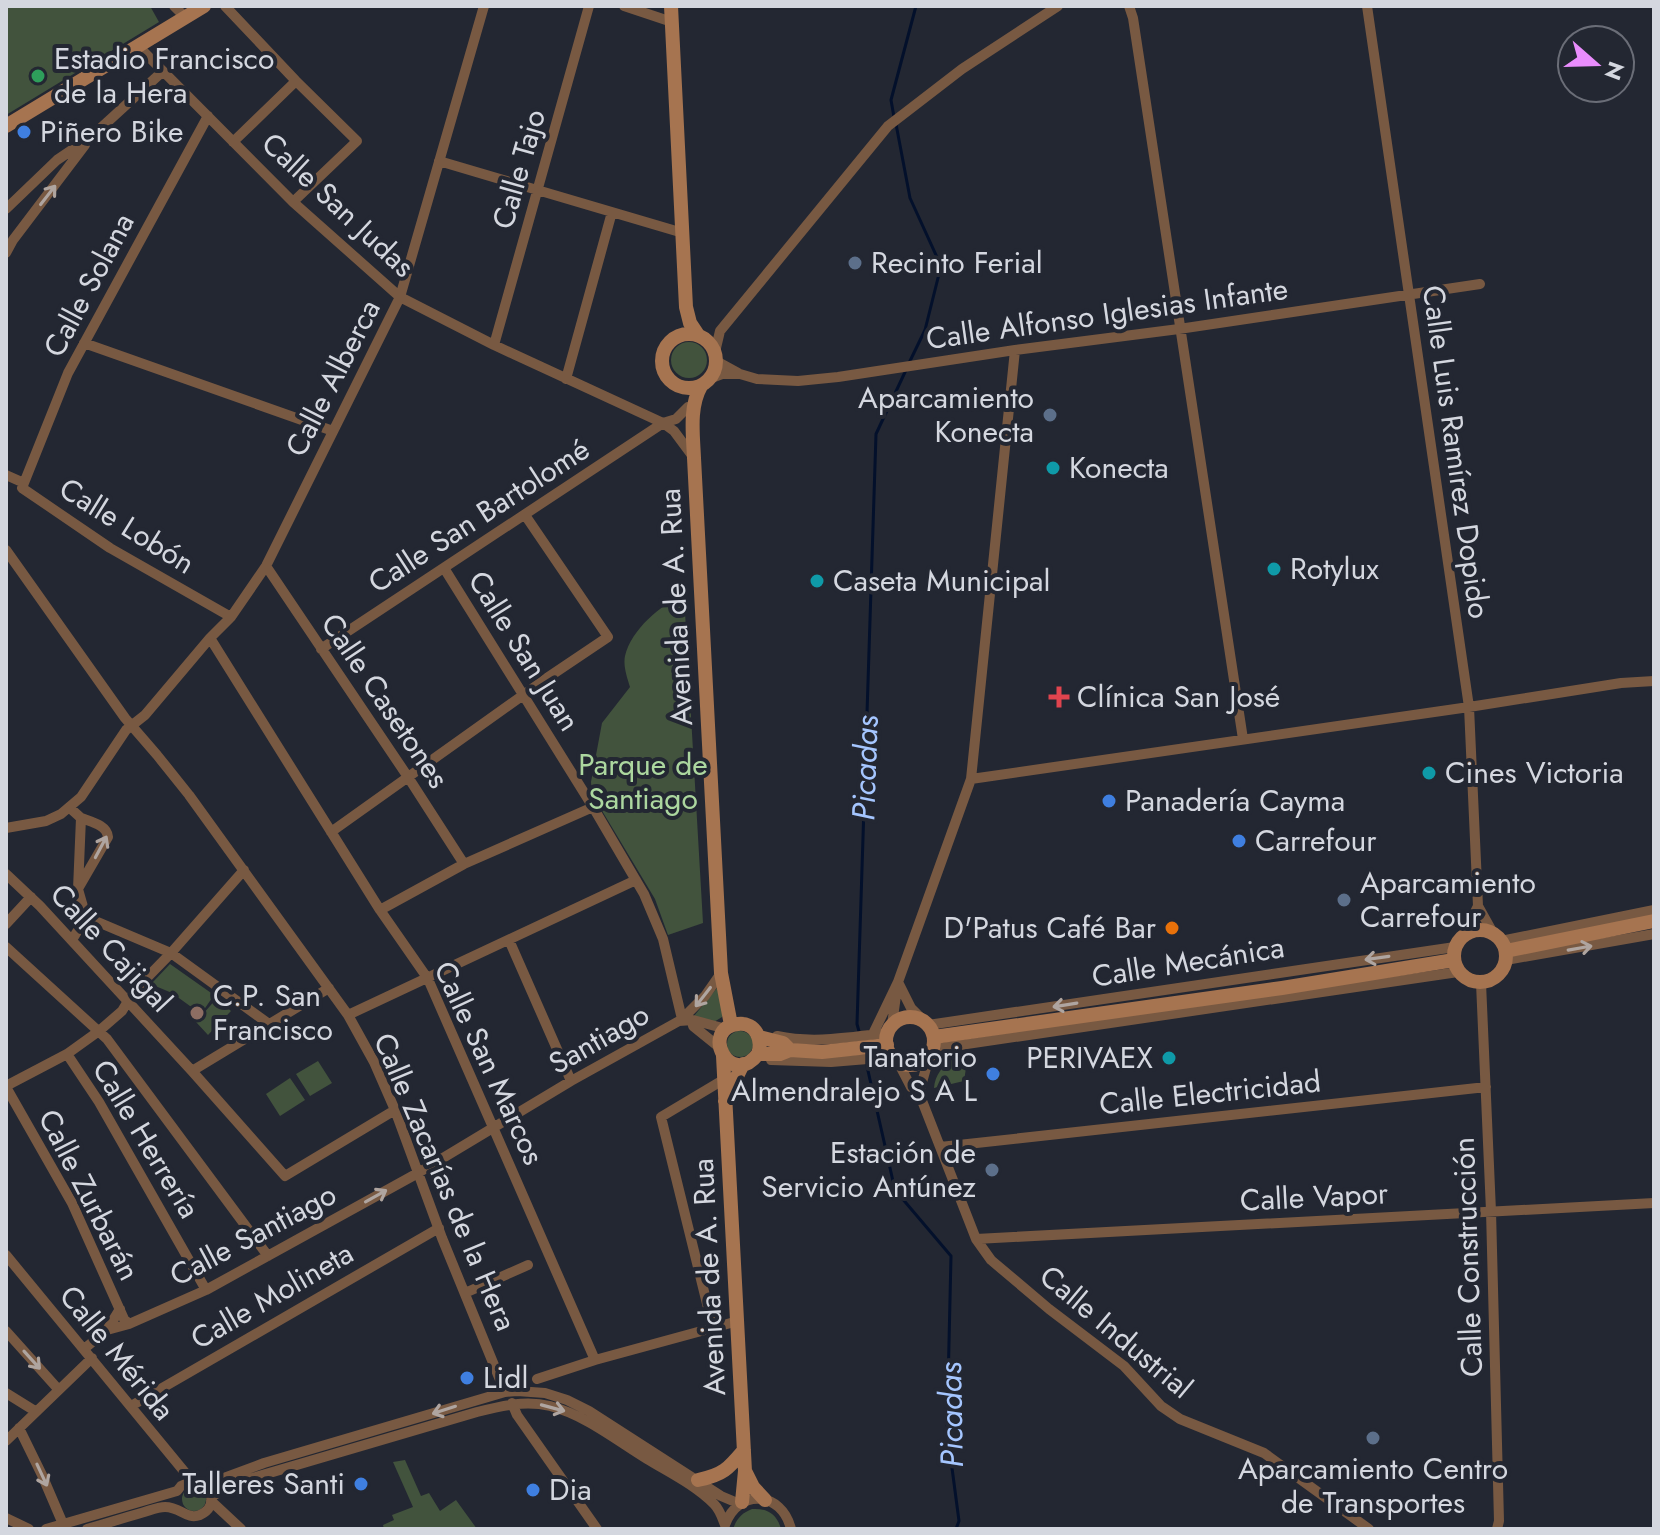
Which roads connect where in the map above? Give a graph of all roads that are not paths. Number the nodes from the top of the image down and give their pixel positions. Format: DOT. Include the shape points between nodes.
graph roads {
  1 [pos="204,6"];
  2 [pos="225,6"];
  3 [pos="484,6"];
  4 [pos="589,6"];
  5 [pos="624,6"];
  6 [pos="671,6"];
  7 [pos="1058,6"];
  8 [pos="1129,6"];
  9 [pos="1367,6"];
  10 [pos="179,11"];
  11 [pos="672,22"];
  12 [pos="138,46"];
  13 [pos="162,72"];
  14 [pos="296,81"];
  15 [pos="208,116"];
  16 [pos="6,126"];
  17 [pos="91,137"];
  18 [pos="233,142"];
  19 [pos="439,161"];
  20 [pos="539,190"];
  21 [pos="293,202"];
  22 [pos="6,209"];
  23 [pos="612,212"];
  24 [pos="683,233"];
  25 [pos="6,253"];
  26 [pos="1480,284"];
  27 [pos="1410,295"];
  28 [pos="400,297"];
  29 [pos="686,307"];
  30 [pos="1179,329"];
  31 [pos="720,331"];
  32 [pos="677,337"];
  33 [pos="700,337"];
  34 [pos="84,343"];
  35 [pos="494,345"];
  36 [pos="1015,350"];
  37 [pos="716,357"];
  38 [pos="740,374"];
  39 [pos="566,379"];
  40 [pos="705,382"];
  41 [pos="680,387"];
  42 [pos="688,407"];
  43 [pos="663,423"];
  44 [pos="333,431"];
  45 [pos="674,431"];
  46 [pos="693,431"];
  47 [pos="694,458"];
  48 [pos="6,475"];
  49 [pos="24,483"];
  50 [pos="525,515"];
  51 [pos="6,550"];
  52 [pos="266,566"];
  53 [pos="444,568"];
  54 [pos="231,617"];
  55 [pos="210,638"];
  56 [pos="321,649"];
  57 [pos="1654,681"];
  58 [pos="523,695"];
  59 [pos="1469,707"];
  60 [pos="132,724"];
  61 [pos="1243,739"];
  62 [pos="408,777"];
  63 [pos="971,779"];
  64 [pos="593,807"];
  65 [pos="70,808"];
  66 [pos="81,818"];
  67 [pos="6,828"];
  68 [pos="331,832"];
  69 [pos="464,864"];
  70 [pos="244,870"];
  71 [pos="6,874"];
  72 [pos="636,880"];
  73 [pos="78,889"];
  74 [pos="31,897"];
  75 [pos="1478,906"];
  76 [pos="380,910"];
  77 [pos="1654,910"];
  78 [pos="86,917"];
  79 [pos="1654,921"];
  80 [pos="6,924"];
  81 [pos="1654,934"];
  82 [pos="72,940"];
  83 [pos="509,940"];
  84 [pos="1502,946"];
  85 [pos="6,947"];
  86 [pos="171,953"];
  87 [pos="1457,954"];
  88 [pos="721,973"];
  89 [pos="428,979"];
  90 [pos="898,982"];
  91 [pos="1481,983"];
  92 [pos="329,988"];
  93 [pos="128,1001"];
  94 [pos="348,1015"];
  95 [pos="681,1020"];
  96 [pos="269,1024"];
  97 [pos="728,1027"];
  98 [pos="99,1031"];
  99 [pos="755,1031"];
  100 [pos="930,1037"];
  101 [pos="876,1045"];
  102 [pos="790,1050"];
  103 [pos="721,1051"];
  104 [pos="67,1054"];
  105 [pos="751,1059"];
  106 [pos="192,1071"];
  107 [pos="723,1080"];
  108 [pos="571,1081"];
  109 [pos="6,1087"];
  110 [pos="1486,1087"];
  111 [pos="919,1093"];
  112 [pos="725,1102"];
  113 [pos="395,1110"];
  114 [pos="494,1128"];
  115 [pos="940,1147"];
  116 [pos="418,1173"];
  117 [pos="1654,1203"];
  118 [pos="1491,1211"];
  119 [pos="439,1228"];
  120 [pos="976,1239"];
  121 [pos="6,1255"];
  122 [pos="268,1256"];
  123 [pos="528,1265"];
  124 [pos="206,1290"];
  125 [pos="465,1293"];
  126 [pos="120,1309"];
  127 [pos="738,1321"];
  128 [pos="129,1324"];
  129 [pos="713,1328"];
  130 [pos="107,1330"];
  131 [pos="6,1331"];
  132 [pos="84,1349"];
  133 [pos="92,1358"];
  134 [pos="595,1360"];
  135 [pos="537,1379"];
  136 [pos="58,1389"];
  137 [pos="505,1392"];
  138 [pos="6,1393"];
  139 [pos="512,1403"];
  140 [pos="131,1406"];
  141 [pos="35,1411"];
  142 [pos="19,1428"];
  143 [pos="6,1441"];
  144 [pos="744,1450"];
  145 [pos="745,1471"];
  146 [pos="698,1480"];
  147 [pos="192,1481"];
  148 [pos="205,1485"];
  149 [pos="177,1491"];
  150 [pos="211,1499"];
  151 [pos="765,1500"];
  152 [pos="741,1503"];
  153 [pos="178,1508"];
  154 [pos="202,1514"];
  155 [pos="6,1518"];
  156 [pos="63,1524"];
  157 [pos="118,1524"];
  158 [pos="237,1526"];
  159 [pos="1500,1526"];
  160 [pos="725,1527"];
  161 [pos="29,1529"];
  162 [pos="46,1529"];
  163 [pos="87,1529"];
  164 [pos="597,1529"];
  165 [pos="791,1529"];
  166 [pos="1369,1529"];
  1 -- 10 [label="street"];
  2 -- 14 [label="street"];
  3 -- 19 [label="street, Calle Alberca"];
  4 -- 20 [label="street, Calle Tajo"];
  5 -- 11 [label="street"];
  6 -- 11 [label="street"];
  7 -- 31 [label="street" via="888,126"];
  8 -- 30 [label="street"];
  9 -- 27 [label="street, Calle Luis Ramírez Dopido"];
  10 -- 12 [label="street"];
  11 -- 24 [label="street"];
  12 -- 13 [label="street, Calle San Judas"];
  12 -- 16 [label="street"];
  13 -- 15 [label="street, Calle San Judas"];
  13 -- 17 [label="street"];
  14 -- 18 [label="street"];
  14 -- 21 [label="street" via="357,141"];
  15 -- 18 [label="street, Calle San Judas"];
  15 -- 34 [label="street, Calle Solana"];
  17 -- 22 [label="street" via="57,160"];
  25 -- 17 [label="street, one-way"];
  18 -- 21 [label="street, Calle San Judas"];
  19 -- 20 [label="street"];
  19 -- 28 [label="street, Calle Alberca"];
  20 -- 23 [label="street"];
  20 -- 35 [label="street, Calle Tajo"];
  21 -- 28 [label="street, Calle San Judas"];
  23 -- 24 [label="street"];
  23 -- 39 [label="street"];
  24 -- 29 [label="street"];
  26 -- 27 [label="street, Calle Alfonso Iglesias Infante"];
  27 -- 30 [label="street, Calle Alfonso Iglesias Infante"];
  27 -- 59 [label="street, Calle Luis Ramírez Dopido"];
  28 -- 35 [label="street, Calle San Judas"];
  28 -- 44 [label="street, Calle Alberca"];
  29 -- 32 [label="street"];
  29 -- 33 [label="street"];
  30 -- 36 [label="street, Calle Alfonso Iglesias Infante"];
  30 -- 61 [label="street"];
  31 -- 33 [label="street"];
  31 -- 37 [label="street"];
  32 -- 33 [label="street"];
  32 -- 41 [label="street" via="668,343 662,363 671,382"];
  33 -- 37 [label="street" via="711,344"];
  34 -- 44 [label="street"];
  34 -- 49 [label="street, Calle Solana"];
  35 -- 39 [label="street, Calle San Judas"];
  36 -- 38 [label="street, Calle Alfonso Iglesias Infante" via="798,381"];
  36 -- 63 [label="street"];
  37 -- 38 [label="street, Calle Alfonso Iglesias Infante"];
  37 -- 40 [label="street" via="715,370"];
  38 -- 40 [label="street, Calle Alfonso Iglesias Infante" via="722,374"];
  39 -- 43 [label="street, Calle San Judas"];
  40 -- 41 [label="street"];
  40 -- 46 [label="street, Avenida de A. Rua" via="695,396"];
  41 -- 42 [label="street, Avenida de A. Rua"];
  42 -- 43 [label="street"];
  42 -- 46 [label="street, Avenida de A. Rua"];
  43 -- 45 [label="street, Calle San Judas"];
  43 -- 50 [label="street, Calle San Bartolomé"];
  44 -- 52 [label="street, Calle Alberca"];
  45 -- 46 [label="street"];
  45 -- 47 [label="street, Calle San Judas"];
  46 -- 47 [label="street, Avenida de A. Rua"];
  47 -- 88 [label="street, Avenida de A. Rua"];
  48 -- 49 [label="street, Calle Lobón"];
  49 -- 54 [label="street, Calle Lobón" via="22,488 110,548"];
  50 -- 53 [label="street, Calle San Bartolomé"];
  50 -- 58 [label="street" via="608,637"];
  51 -- 60 [label="street, Calle Zacarías de la Hera"];
  52 -- 54 [label="street, Calle Alberca"];
  52 -- 56 [label="street, Calle Casetones"];
  53 -- 56 [label="street, Calle San Bartolomé"];
  53 -- 58 [label="street, Calle San Juan"];
  54 -- 55 [label="street, Calle Alberca"];
  55 -- 60 [label="street, Calle Alberca"];
  55 -- 68 [label="street, Calle San Marcos"];
  56 -- 62 [label="street, Calle Casetones"];
  57 -- 59 [label="street"];
  58 -- 62 [label="street"];
  58 -- 64 [label="street, Calle San Juan"];
  59 -- 61 [label="street"];
  59 -- 75 [label="street, Calle Luis Ramírez Dopido"];
  60 -- 65 [label="street, Calle Alberca"];
  60 -- 70 [label="street, Calle Zacarías de la Hera"];
  61 -- 63 [label="street"];
  62 -- 68 [label="street"];
  62 -- 69 [label="street, Calle Casetones"];
  63 -- 90 [label="street"];
  64 -- 69 [label="street"];
  64 -- 72 [label="street, Calle San Juan"];
  65 -- 66 [label="street"];
  65 -- 67 [label="street" via="46,821"];
  66 -- 73 [label="street"];
  73 -- 66 [label="street, one-way" via="108,837 105,829"];
  68 -- 76 [label="street, Calle San Marcos"];
  69 -- 76 [label="street"];
  70 -- 86 [label="street"];
  70 -- 92 [label="street, Calle Zacarías de la Hera"];
  71 -- 74 [label="street, Calle Cajigal"];
  72 -- 83 [label="street"];
  72 -- 95 [label="street, Calle San Juan" via="663,939"];
  73 -- 78 [label="street"];
  74 -- 80 [label="street"];
  74 -- 82 [label="street, Calle Cajigal"];
  75 -- 84 [label="street, Calle Luis Ramírez Dopido"];
  75 -- 87 [label="street, Calle Luis Ramírez Dopido"];
  76 -- 89 [label="street, Calle San Marcos"];
  77 -- 84 [label="street"];
  78 -- 82 [label="street"];
  78 -- 86 [label="street"];
  79 -- 84 [label="street"];
  84 -- 81 [label="street, one-way"];
  82 -- 93 [label="street, Calle Cajigal"];
  83 -- 89 [label="street"];
  83 -- 108 [label="street"];
  84 -- 87 [label="street" via="1488,930 1480,929 1470,931"];
  84 -- 91 [label="street" via="1503,969"];
  85 -- 98 [label="street"];
  86 -- 93 [label="street"];
  86 -- 96 [label="street"];
  87 -- 91 [label="street" via="1470,981"];
  87 -- 100 [label="street" via="1282,988"];
  88 -- 95 [label="street, one-way"];
  88 -- 97 [label="street, Avenida de A. Rua"];
  88 -- 99 [label="street, Avenida de A. Rua"];
  89 -- 94 [label="street"];
  89 -- 114 [label="street, Calle San Marcos"];
  90 -- 100 [label="street"];
  90 -- 101 [label="street"];
  90 -- 101 [label="street"];
  91 -- 110 [label="street, Calle Construcción"];
  92 -- 94 [label="street, Calle Zacarías de la Hera"];
  92 -- 96 [label="street"];
  93 -- 98 [label="street"];
  93 -- 106 [label="street, Calle Cajigal"];
  94 -- 113 [label="street, Calle Zacarías de la Hera"];
  95 -- 97 [label="street, Santiago"];
  95 -- 103 [label="street, Santiago"];
  95 -- 108 [label="street, Santiago"];
  96 -- 106 [label="street"];
  97 -- 99 [label="street" via="738,1024"];
  97 -- 103 [label="street"];
  98 -- 104 [label="street"];
  98 -- 122 [label="street"];
  99 -- 101 [label="street"];
  99 -- 102 [label="street"];
  99 -- 105 [label="street" via="760,1049"];
  100 -- 101 [label="street" via="908,1017"];
  100 -- 101 [label="street" via="918,1063 903,1064"];
  100 -- 111 [label="street"];
  101 -- 102 [label="street"];
  101 -- 105 [label="street" via="799,1062"];
  101 -- 111 [label="street, Calle Industrial"];
  102 -- 105 [label="street"];
  103 -- 105 [label="street" via="732,1063"];
  103 -- 107 [label="street, Avenida de A. Rua"];
  104 -- 109 [label="street"];
  104 -- 124 [label="street, Calle Herrería"];
  105 -- 112 [label="street, Avenida de A. Rua"];
  106 -- 113 [label="street, Calle Cajigal" via="285,1176"];
  107 -- 112 [label="street, Avenida de A. Rua"];
  107 -- 129 [label="street" via="661,1117"];
  108 -- 114 [label="street, Santiago"];
  109 -- 126 [label="street, Calle Zurbarán" via="72,1203"];
  110 -- 115 [label="street, Calle Electricidad"];
  110 -- 118 [label="street, Calle Construcción"];
  111 -- 115 [label="street, Calle Industrial"];
  112 -- 127 [label="street, Avenida de A. Rua"];
  113 -- 116 [label="street, Calle Zacarías de la Hera"];
  114 -- 116 [label="street, Santiago"];
  114 -- 134 [label="street, Calle San Marcos"];
  115 -- 120 [label="street, Calle Industrial"];
  116 -- 119 [label="street, Calle Zacarías de la Hera"];
  122 -- 116 [label="street, Calle Santiago, one-way"];
  117 -- 118 [label="street, Calle Vapor"];
  118 -- 120 [label="street, Calle Vapor"];
  118 -- 159 [label="street, Calle Construcción"];
  119 -- 125 [label="street, Calle Zacarías de la Hera"];
  119 -- 140 [label="street, Calle Molineta"];
  120 -- 166 [label="street, Calle Industrial" via="991,1260 1124,1366 1161,1406 1264,1453"];
  121 -- 132 [label="street, Calle Mérida"];
  122 -- 124 [label="street, Calle Santiago"];
  123 -- 125 [label="street"];
  124 -- 128 [label="street, Calle Santiago"];
  125 -- 137 [label="street, Calle Zacarías de la Hera"];
  126 -- 128 [label="street, Calle Zurbarán"];
  126 -- 130 [label="street, Calle Santiago"];
  127 -- 129 [label="street"];
  127 -- 144 [label="street, Avenida de A. Rua"];
  128 -- 130 [label="street, Calle Santiago"];
  129 -- 134 [label="street"];
  130 -- 132 [label="street, Calle Santiago"];
  131 -- 136 [label="street, one-way"];
  132 -- 133 [label="street, Calle Mérida"];
  133 -- 136 [label="street"];
  133 -- 140 [label="street, Calle Mérida"];
  134 -- 135 [label="street"];
  136 -- 141 [label="street"];
  137 -- 146 [label="street" via="545,1393 567,1400"];
  137 -- 148 [label="street, one-way"];
  138 -- 141 [label="street"];
  139 -- 150 [label="street" via="235,1483"];
  139 -- 160 [label="street, one-way" via="549,1406 579,1417 693,1487 716,1505"];
  139 -- 164 [label="street"];
  140 -- 147 [label="street, Calle Mérida"];
  141 -- 142 [label="street"];
  142 -- 143 [label="street"];
  142 -- 156 [label="street, one-way"];
  144 -- 145 [label="street, Avenida de A. Rua"];
  144 -- 146 [label="street" via="720,1475"];
  145 -- 151 [label="street"];
  145 -- 152 [label="street, Avenida de A. Rua"];
  146 -- 152 [label="street"];
  147 -- 148 [label="street"];
  147 -- 149 [label="street"];
  148 -- 150 [label="street"];
  149 -- 153 [label="street"];
  149 -- 156 [label="street"];
  150 -- 154 [label="street"];
  150 -- 158 [label="street"];
  151 -- 152 [label="street"];
  151 -- 165 [label="street" via="782,1509"];
  152 -- 160 [label="street"];
  153 -- 154 [label="street" via="192,1516"];
  153 -- 157 [label="street" via="162,1507"];
  154 -- 158 [label="street"];
  155 -- 161 [label="street"];
  156 -- 162 [label="street"];
  157 -- 163 [label="street"];
}
